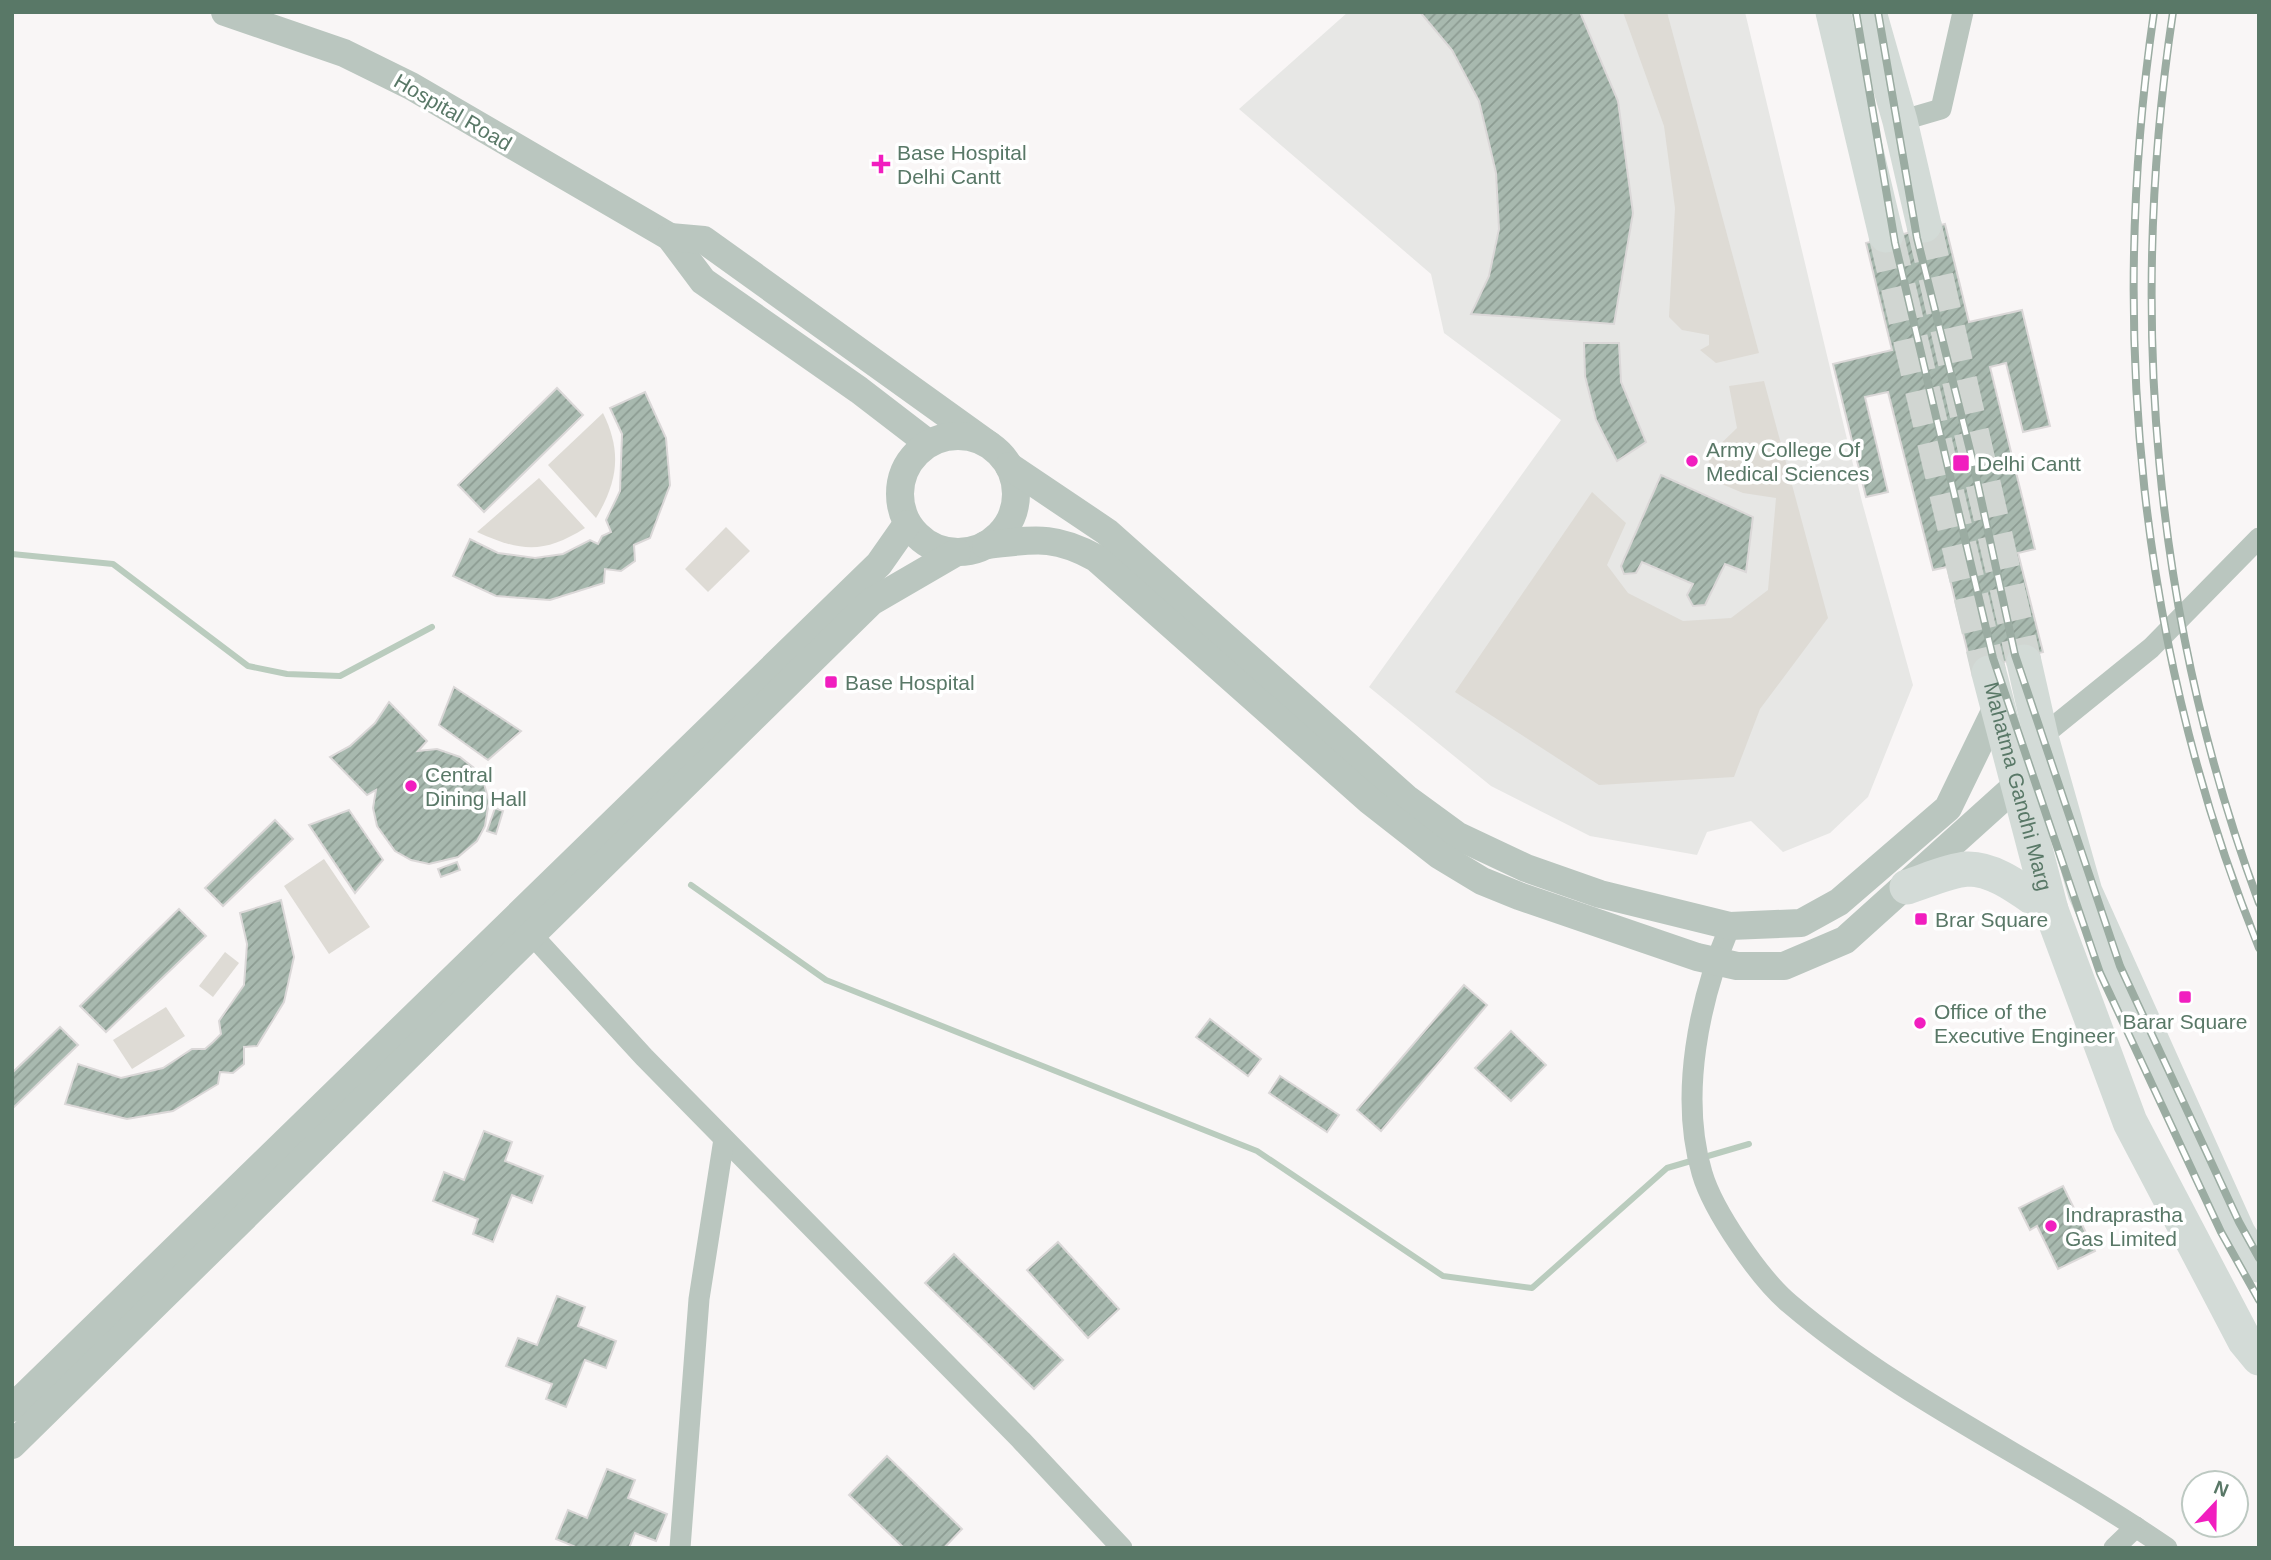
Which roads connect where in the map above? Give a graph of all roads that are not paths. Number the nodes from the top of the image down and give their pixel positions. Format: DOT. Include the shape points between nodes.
graph roads {
  1 [pos="225,12"];
  2 [pos="1833,12"];
  3 [pos="1869,12"];
  4 [pos="1962,12"];
  5 [pos="1900,121"];
  6 [pos="1924,225"];
  7 [pos="1886,235"];
  8 [pos="670,237"];
  9 [pos="928,443"];
  10 [pos="988,444"];
  11 [pos="1009,466"];
  12 [pos="907,524"];
  13 [pos="2259,538"];
  14 [pos="986,545"];
  15 [pos="957,552"];
  16 [pos="2024,662"];
  17 [pos="1989,673"];
  18 [pos="1997,707"];
  19 [pos="2041,737"];
  20 [pos="2017,785"];
  21 [pos="1908,887"];
  22 [pos="2051,910"];
  23 [pos="524,926"];
  24 [pos="1730,926"];
  25 [pos="1715,961"];
  26 [pos="724,1139"];
  27 [pos="2259,1265"];
  28 [pos="2259,1358"];
  29 [pos="12,1409"];
  30 [pos="12,1445"];
  31 [pos="2136,1527"];
  32 [pos="680,1548"];
  33 [pos="1122,1548"];
  34 [pos="2114,1548"];
  35 [pos="2166,1548"];
  1 -- 8 [label="street, Hospital Road" via="344,54 411,86"];
  2 -- 7 [label="main road"];
  3 -- 5 [label="main road"];
  4 -- 5 [label="street" via="1941,109"];
  5 -- 6 [label="main road"];
  8 -- 9 [label="street, Hospital Road" via="703,281"];
  8 -- 10 [label="street, Hospital Road" via="704,240"];
  9 -- 10 [label="street" via="959,435"];
  9 -- 12 [label="street" via="905,466 900,481"];
  10 -- 11 [label="street"];
  11 -- 14 [label="street" via="1015,480 1014,510 1008,524"];
  11 -- 24 [label="street" via="1107,532 1406,798 1458,836 1526,868 1600,894"];
  12 -- 15 [label="street" via="928,545"];
  12 -- 23 [label="street" via="879,564"];
  13 -- 19 [label="street" via="2151,648"];
  14 -- 15 [label="street"];
  14 -- 25 [label="street" via="1068,542 1096,558 1370,801 1439,855 1482,881 1606,928"];
  15 -- 23 [label="street" via="871,602"];
  16 -- 19 [label="main road, Mahatma Gandhi Marg"];
  17 -- 18 [label="main road, Mahatma Gandhi Marg"];
  18 -- 20 [label="main road, Mahatma Gandhi Marg"];
  18 -- 24 [label="street" via="1948,808 1839,902 1801,923"];
  19 -- 27 [label="main road, Mahatma Gandhi Marg" via="2085,892 2238,1233"];
  20 -- 21 [label="street"];
  20 -- 22 [label="main road, Mahatma Gandhi Marg"];
  21 -- 22 [label="main road" via="1957,871 1977,870 2001,878"];
  21 -- 25 [label="street" via="1845,940 1784,966"];
  22 -- 28 [label="main road, Mahatma Gandhi Marg" via="2130,1122 2245,1341"];
  23 -- 26 [label="street"];
  23 -- 29 [label="street"];
  23 -- 30 [label="street"];
  24 -- 25 [label="street"];
  25 -- 31 [label="street" via="1699,1035 1690,1119 1699,1159 1733,1236 1788,1302 1878,1370"];
  26 -- 32 [label="street" via="699,1299"];
  26 -- 33 [label="street"];
  31 -- 34 [label="street"];
  31 -- 35 [label="street"];
}
